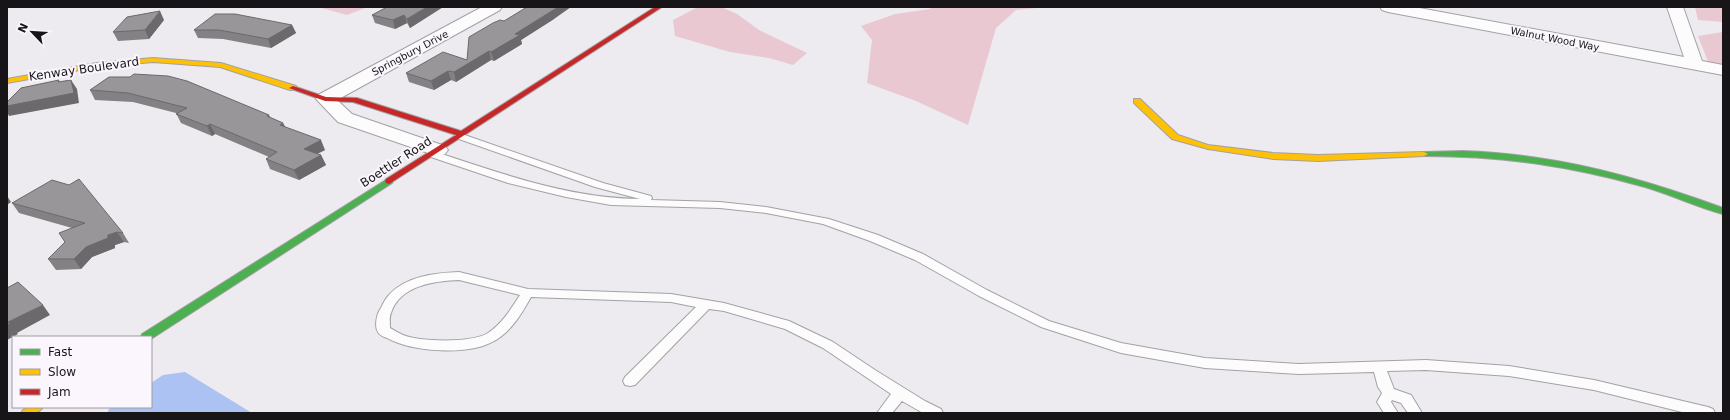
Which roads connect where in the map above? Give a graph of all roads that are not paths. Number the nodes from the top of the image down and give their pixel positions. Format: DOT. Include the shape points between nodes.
graph roads {
  1 [pos="494,7"];
  2 [pos="659,7"];
  3 [pos="1388,7"];
  4 [pos="1675,7"];
  5 [pos="1695,65"];
  6 [pos="1723,70"];
  7 [pos="7,81"];
  8 [pos="325,99"];
  9 [pos="1137,101"];
  10 [pos="461,135"];
  11 [pos="435,152"];
  12 [pos="663,202"];
  13 [pos="1723,211"];
  14 [pos="528,293"];
  15 [pos="706,304"];
  16 [pos="148,336"];
  17 [pos="1379,366"];
  18 [pos="630,380"];
  19 [pos="900,393"];
  20 [pos="1389,393"];
  21 [pos="884,413"];
  22 [pos="936,413"];
  23 [pos="1391,413"];
  24 [pos="1415,413"];
  25 [pos="1708,413"];
  1 -- 8 [label="street, Springbury Drive"];
  2 -- 10 [label="street, Boettler Road"];
  3 -- 5 [label="street, Walnut Wood Way"];
  4 -- 5 [label="street"];
  5 -- 6 [label="street, Walnut Wood Way"];
  7 -- 8 [label="street, Kenway Boulevard" via="96,65 153,60 178,61 221,65"];
  8 -- 10 [label="street, Kenway Boulevard" via="354,100"];
  8 -- 11 [label="street, Kenway Boulevard" via="345,118"];
  9 -- 13 [label="street" via="1174,137 1201,145 1301,158 1431,153 1482,154 1593,172 1653,187"];
  10 -- 11 [label="street, Boettler Road"];
  10 -- 12 [label="lane" via="599,185"];
  11 -- 12 [label="lane" via="512,181 553,192 611,202"];
  11 -- 16 [label="street, Boettler Road"];
  12 -- 17 [label="lane" via="766,210 825,221 919,257 1045,324 1121,348 1205,363 1299,369"];
  14 -- 14 [label="lane" via="459,276 435,277 410,285 393,298 384,313 383,330 400,339 430,344 463,345 488,339 506,325"];
  14 -- 15 [label="lane" via="671,298"];
  15 -- 18 [label="lane"];
  15 -- 19 [label="lane" via="789,326 828,345"];
  17 -- 20 [label="lane"];
  17 -- 25 [label="lane" via="1426,365 1509,371 1594,385"];
  19 -- 21 [label="lane"];
  19 -- 22 [label="lane"];
  20 -- 23 [label="lane" via="1384,402"];
  20 -- 24 [label="lane" via="1406,399"];
}
